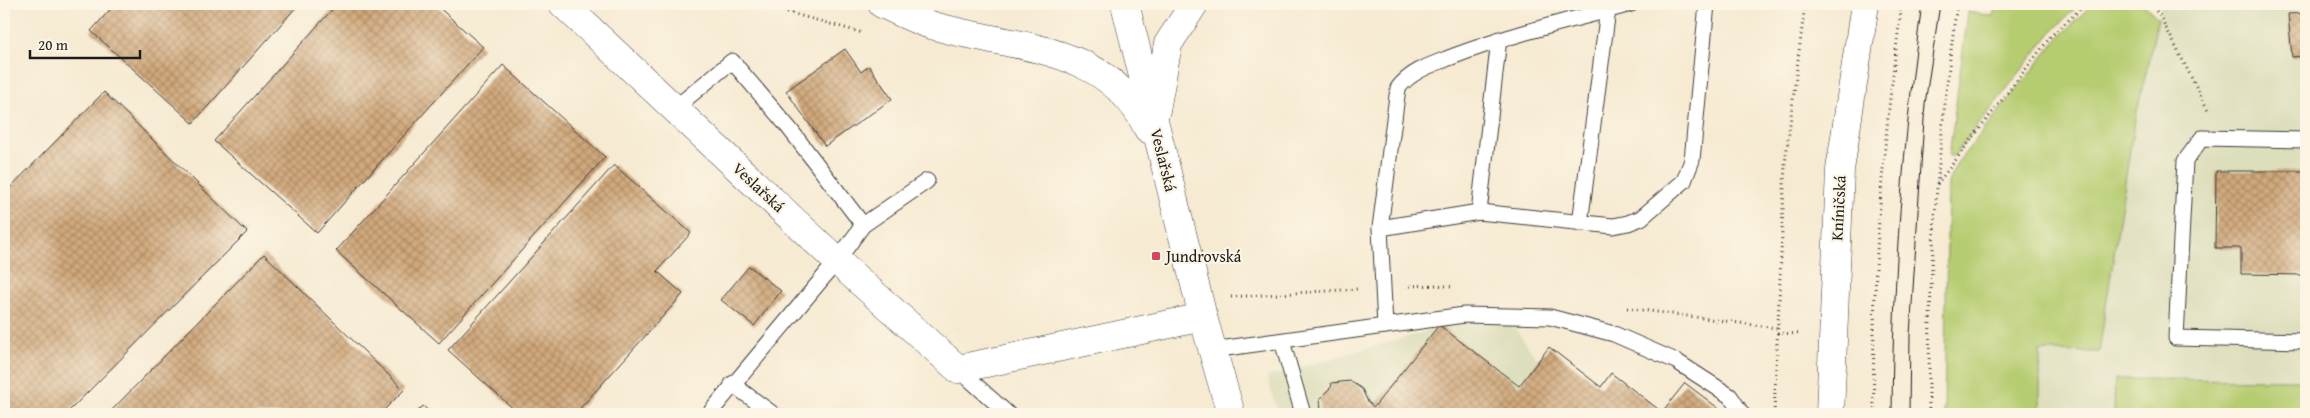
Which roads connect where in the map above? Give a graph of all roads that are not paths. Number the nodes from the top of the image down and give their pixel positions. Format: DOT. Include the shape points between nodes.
graph roads {
  1 [pos="563,4"];
  2 [pos="882,4"];
  3 [pos="1125,4"];
  4 [pos="1194,4"];
  5 [pos="1631,4"];
  6 [pos="1707,4"];
  7 [pos="1865,4"];
  8 [pos="1608,10"];
  9 [pos="1500,39"];
  10 [pos="675,108"];
  11 [pos="1154,119"];
  12 [pos="2306,139"];
  13 [pos="1166,167"];
  14 [pos="926,181"];
  15 [pos="1479,212"];
  16 [pos="1580,223"];
  17 [pos="863,225"];
  18 [pos="1380,228"];
  19 [pos="837,261"];
  20 [pos="1203,317"];
  21 [pos="1385,326"];
  22 [pos="1282,341"];
  23 [pos="2306,341"];
  24 [pos="1212,350"];
  25 [pos="958,369"];
  26 [pos="732,384"];
  27 [pos="709,414"];
  28 [pos="773,414"];
  29 [pos="1008,414"];
  30 [pos="1231,414"];
  31 [pos="1302,414"];
  32 [pos="1742,414"];
  33 [pos="1830,414"];
  1 -- 10 [label="street, Veslařská"];
  2 -- 13 [label="street" via="931,25 1040,49 1077,60 1097,71 1131,100 1143,117"];
  3 -- 11 [label="street, Veslařská"];
  4 -- 11 [label="street" via="1168,44"];
  5 -- 8 [label="lane"];
  6 -- 16 [label="lane" via="1692,160 1684,181 1641,218 1628,224"];
  7 -- 33 [label="street, Kníničská" via="1840,170"];
  8 -- 9 [label="lane"];
  8 -- 16 [label="lane"];
  9 -- 15 [label="lane"];
  9 -- 18 [label="lane" via="1418,71 1398,88"];
  10 -- 17 [label="lane" via="732,62 789,128"];
  10 -- 19 [label="street, Veslařská"];
  11 -- 13 [label="street, Veslařská"];
  12 -- 23 [label="lane" via="2202,138 2185,161 2176,338"];
  13 -- 20 [label="street, Veslařská"];
  14 -- 17 [label="lane"];
  15 -- 16 [label="lane"];
  15 -- 18 [label="lane"];
  17 -- 19 [label="lane"];
  18 -- 21 [label="lane"];
  19 -- 25 [label="street, Veslařská"];
  19 -- 26 [label="lane"];
  20 -- 24 [label="street, Veslařská"];
  20 -- 25 [label="street"];
  21 -- 22 [label="lane"];
  21 -- 32 [label="lane" via="1464,315 1550,317 1614,334 1676,361 1730,396"];
  22 -- 24 [label="lane"];
  22 -- 31 [label="lane"];
  24 -- 30 [label="street, Veslařská"];
  25 -- 29 [label="lane, Veslařská"];
  26 -- 27 [label="lane"];
  26 -- 28 [label="lane"];
}
